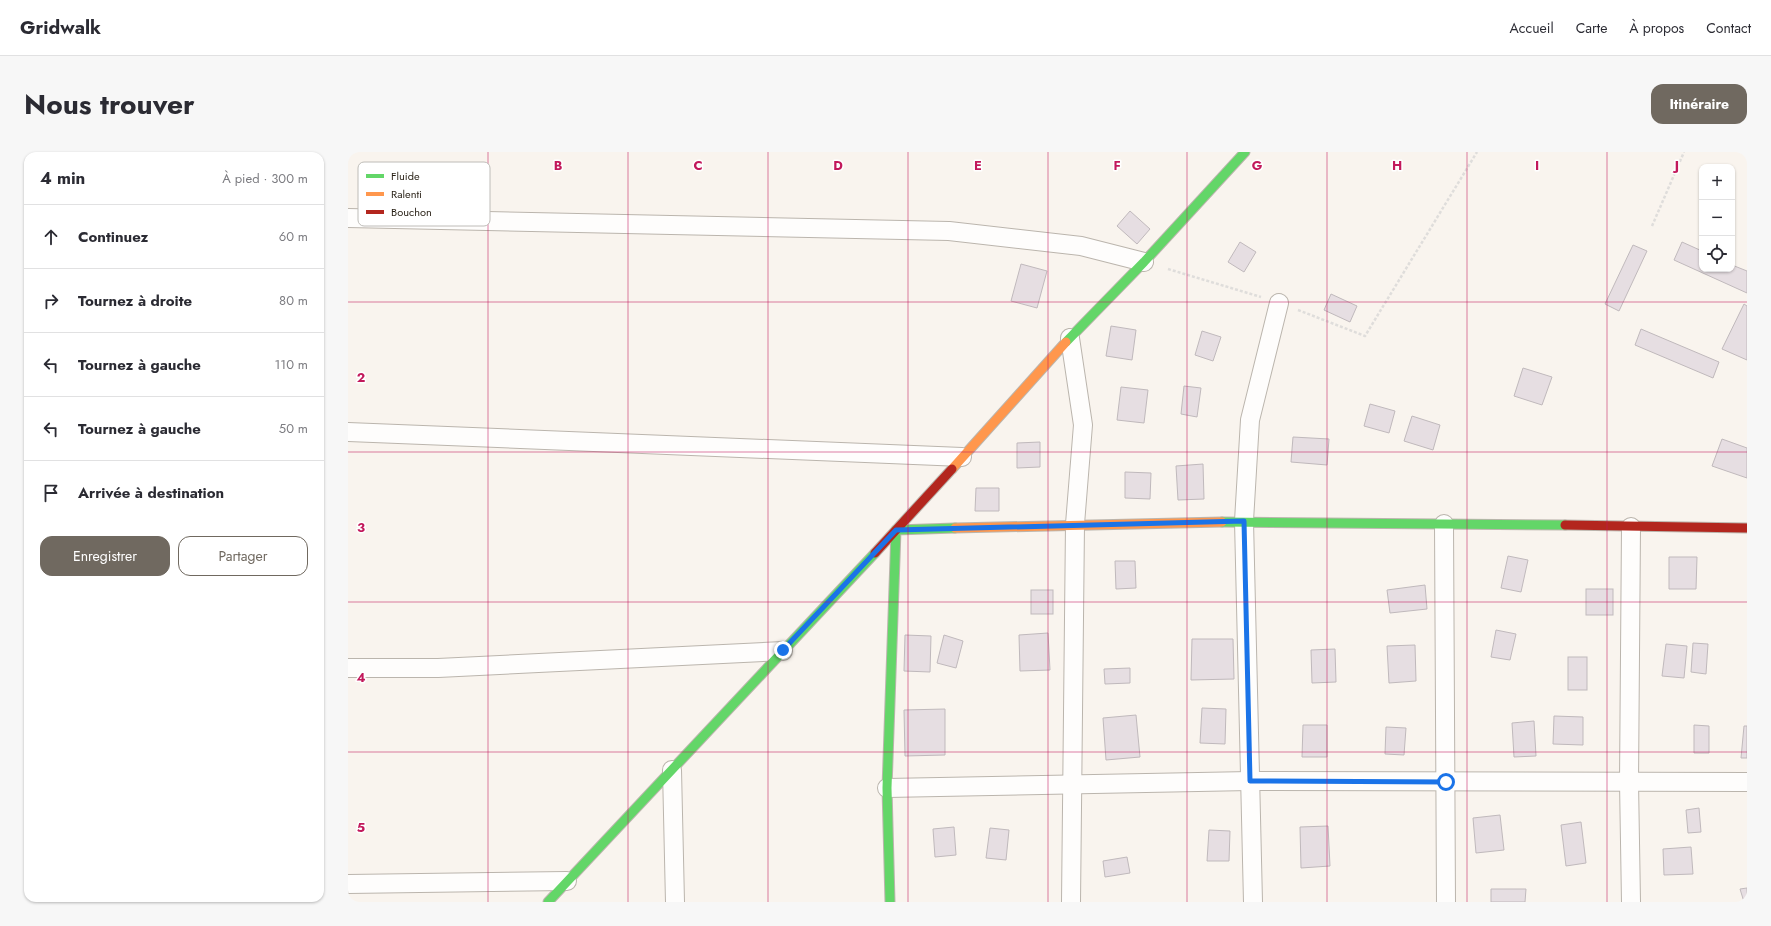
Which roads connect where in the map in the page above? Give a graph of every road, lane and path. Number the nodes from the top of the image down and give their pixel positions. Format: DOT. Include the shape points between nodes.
graph roads {
  1 [pos="1245,152"];
  2 [pos="1477,152"];
  3 [pos="1684,152"];
  4 [pos="348,218"];
  5 [pos="358,218"];
  6 [pos="490,221"];
  7 [pos="1652,226"];
  8 [pos="1144,262"];
  9 [pos="1279,302"];
  10 [pos="1070,338"];
  11 [pos="348,432"];
  12 [pos="962,457"];
  13 [pos="1244,521"];
  14 [pos="1075,524"];
  15 [pos="1444,524"];
  16 [pos="1631,527"];
  17 [pos="1747,528"];
  18 [pos="896,530"];
  19 [pos="783,650"];
  20 [pos="348,668"];
  21 [pos="672,770"];
  22 [pos="1250,781"];
  23 [pos="1446,782"];
  24 [pos="1629,782"];
  25 [pos="1747,782"];
  26 [pos="1071,785"];
  27 [pos="887,788"];
  28 [pos="567,881"];
  29 [pos="348,884"];
  30 [pos="548,902"];
  31 [pos="675,902"];
  32 [pos="890,902"];
  33 [pos="1071,902"];
  34 [pos="1253,902"];
  35 [pos="1446,902"];
  36 [pos="1631,902"];
  1 -- 8 [label="street"];
  2 -- 9 [label="path" via="1365,336"];
  3 -- 7 [label="path"];
  4 -- 5 [label="street"];
  6 -- 8 [label="street" via="949,231 1081,246"];
  8 -- 9 [label="path"];
  8 -- 10 [label="street"];
  9 -- 13 [label="street" via="1250,420"];
  10 -- 12 [label="street"];
  10 -- 14 [label="street" via="1083,425"];
  11 -- 12 [label="street"];
  12 -- 18 [label="street"];
  13 -- 14 [label="street"];
  13 -- 15 [label="street"];
  13 -- 22 [label="street"];
  14 -- 18 [label="street"];
  14 -- 26 [label="street"];
  15 -- 16 [label="street"];
  15 -- 23 [label="street"];
  16 -- 17 [label="street"];
  16 -- 24 [label="street"];
  18 -- 19 [label="street"];
  18 -- 27 [label="street"];
  19 -- 20 [label="street" via="438,668"];
  19 -- 21 [label="street"];
  21 -- 28 [label="street"];
  21 -- 31 [label="street"];
  22 -- 23 [label="street"];
  22 -- 26 [label="street"];
  22 -- 34 [label="street"];
  23 -- 24 [label="street"];
  23 -- 35 [label="street"];
  24 -- 25 [label="street"];
  24 -- 36 [label="street"];
  26 -- 27 [label="street"];
  26 -- 33 [label="street"];
  27 -- 32 [label="street"];
  28 -- 29 [label="street"];
  28 -- 30 [label="street"];
}
